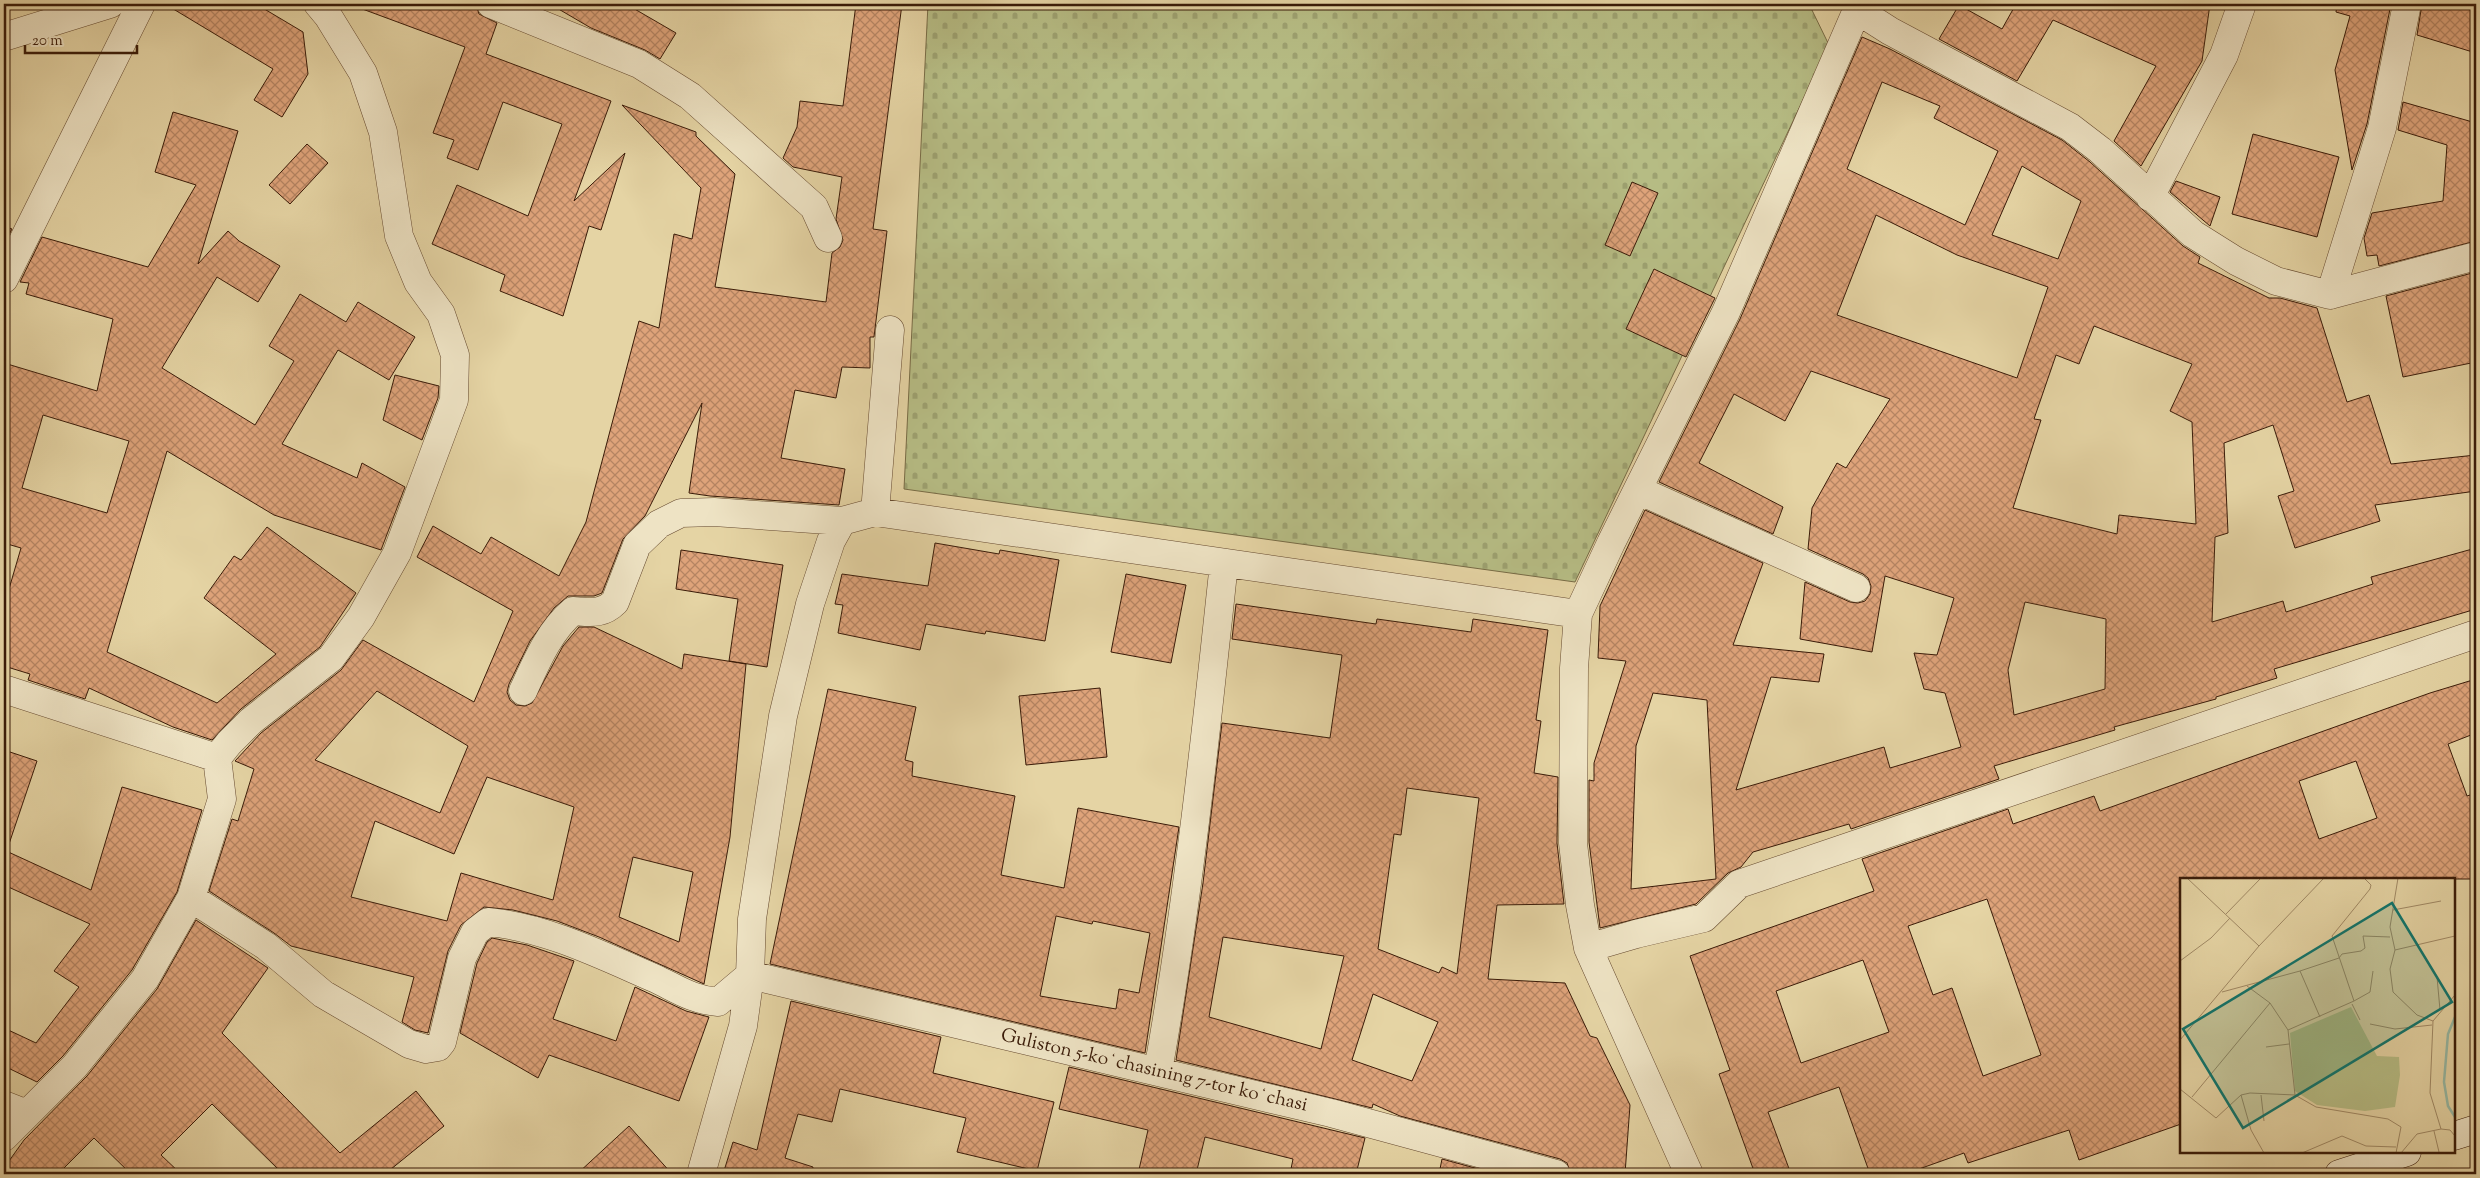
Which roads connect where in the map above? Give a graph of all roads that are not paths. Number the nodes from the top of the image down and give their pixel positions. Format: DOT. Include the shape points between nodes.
graph roads {
  1 [pos="110,4"];
  2 [pos="141,4"];
  3 [pos="318,4"];
  4 [pos="491,4"];
  5 [pos="2242,4"];
  6 [pos="2407,4"];
  7 [pos="1856,7"];
  8 [pos="4,36"];
  9 [pos="2150,197"];
  10 [pos="828,238"];
  11 [pos="2476,256"];
  12 [pos="4,279"];
  13 [pos="2330,295"];
  14 [pos="890,330"];
  15 [pos="1638,490"];
  16 [pos="875,512"];
  17 [pos="842,521"];
  18 [pos="1224,563"];
  19 [pos="1856,588"];
  20 [pos="1578,614"];
  21 [pos="2476,634"];
  22 [pos="4,689"];
  23 [pos="523,691"];
  24 [pos="218,758"];
  25 [pos="191,898"];
  26 [pos="1588,948"];
  27 [pos="750,975"];
  28 [pos="1158,1071"];
  29 [pos="15,1109"];
  30 [pos="2476,1129"];
  31 [pos="2455,1136"];
  32 [pos="4,1137"];
  33 [pos="2404,1153"];
  34 [pos="701,1174"];
  35 [pos="1556,1174"];
  36 [pos="1689,1174"];
  37 [pos="2338,1174"];
  1 -- 8 [label="street"];
  2 -- 12 [label="street"];
  3 -- 24 [label="street" via="363,73 383,132 399,236 418,282 441,314 455,355 454,400 396,553 361,617 331,658 251,721"];
  4 -- 10 [label="street" via="639,64 690,96 814,207"];
  5 -- 9 [label="street" via="2224,56"];
  6 -- 13 [label="street" via="2382,128"];
  7 -- 9 [label="street" via="1890,31 2070,127"];
  7 -- 15 [label="street" via="1726,312"];
  9 -- 13 [label="street" via="2193,234 2236,261 2276,281"];
  11 -- 13 [label="street"];
  14 -- 16 [label="street"];
  15 -- 19 [label="street"];
  15 -- 20 [label="street"];
  16 -- 17 [label="street"];
  16 -- 18 [label="street"];
  17 -- 23 [label="street" via="714,512 681,513 659,524 637,545 615,602 599,613 573,611 562,620"];
  17 -- 27 [label="street" via="831,541 810,604 783,716 752,919"];
  18 -- 20 [label="street"];
  18 -- 28 [label="street" via="1199,806"];
  20 -- 26 [label="street" via="1574,668 1573,843"];
  21 -- 26 [label="street" via="1739,884 1704,918"];
  22 -- 24 [label="street"];
  24 -- 25 [label="street" via="222,799"];
  25 -- 27 [label="street" via="266,946 323,994 409,1044 426,1050 438,1047 442,1042 462,958 475,932 488,922 516,925 567,942 699,1000 718,1002"];
  25 -- 29 [label="street" via="145,979 75,1066"];
  26 -- 36 [label="street"];
  27 -- 28 [label="street, Guliston 5-koʻchasining 7-tor koʻchasi"];
  27 -- 34 [label="street" via="743,1026"];
  28 -- 35 [label="street, Guliston 5-koʻchasining 7-tor koʻchasi" via="1331,1113"];
  29 -- 32 [label="street"];
  30 -- 31 [label="street"];
  33 -- 37 [label="street"];
}
